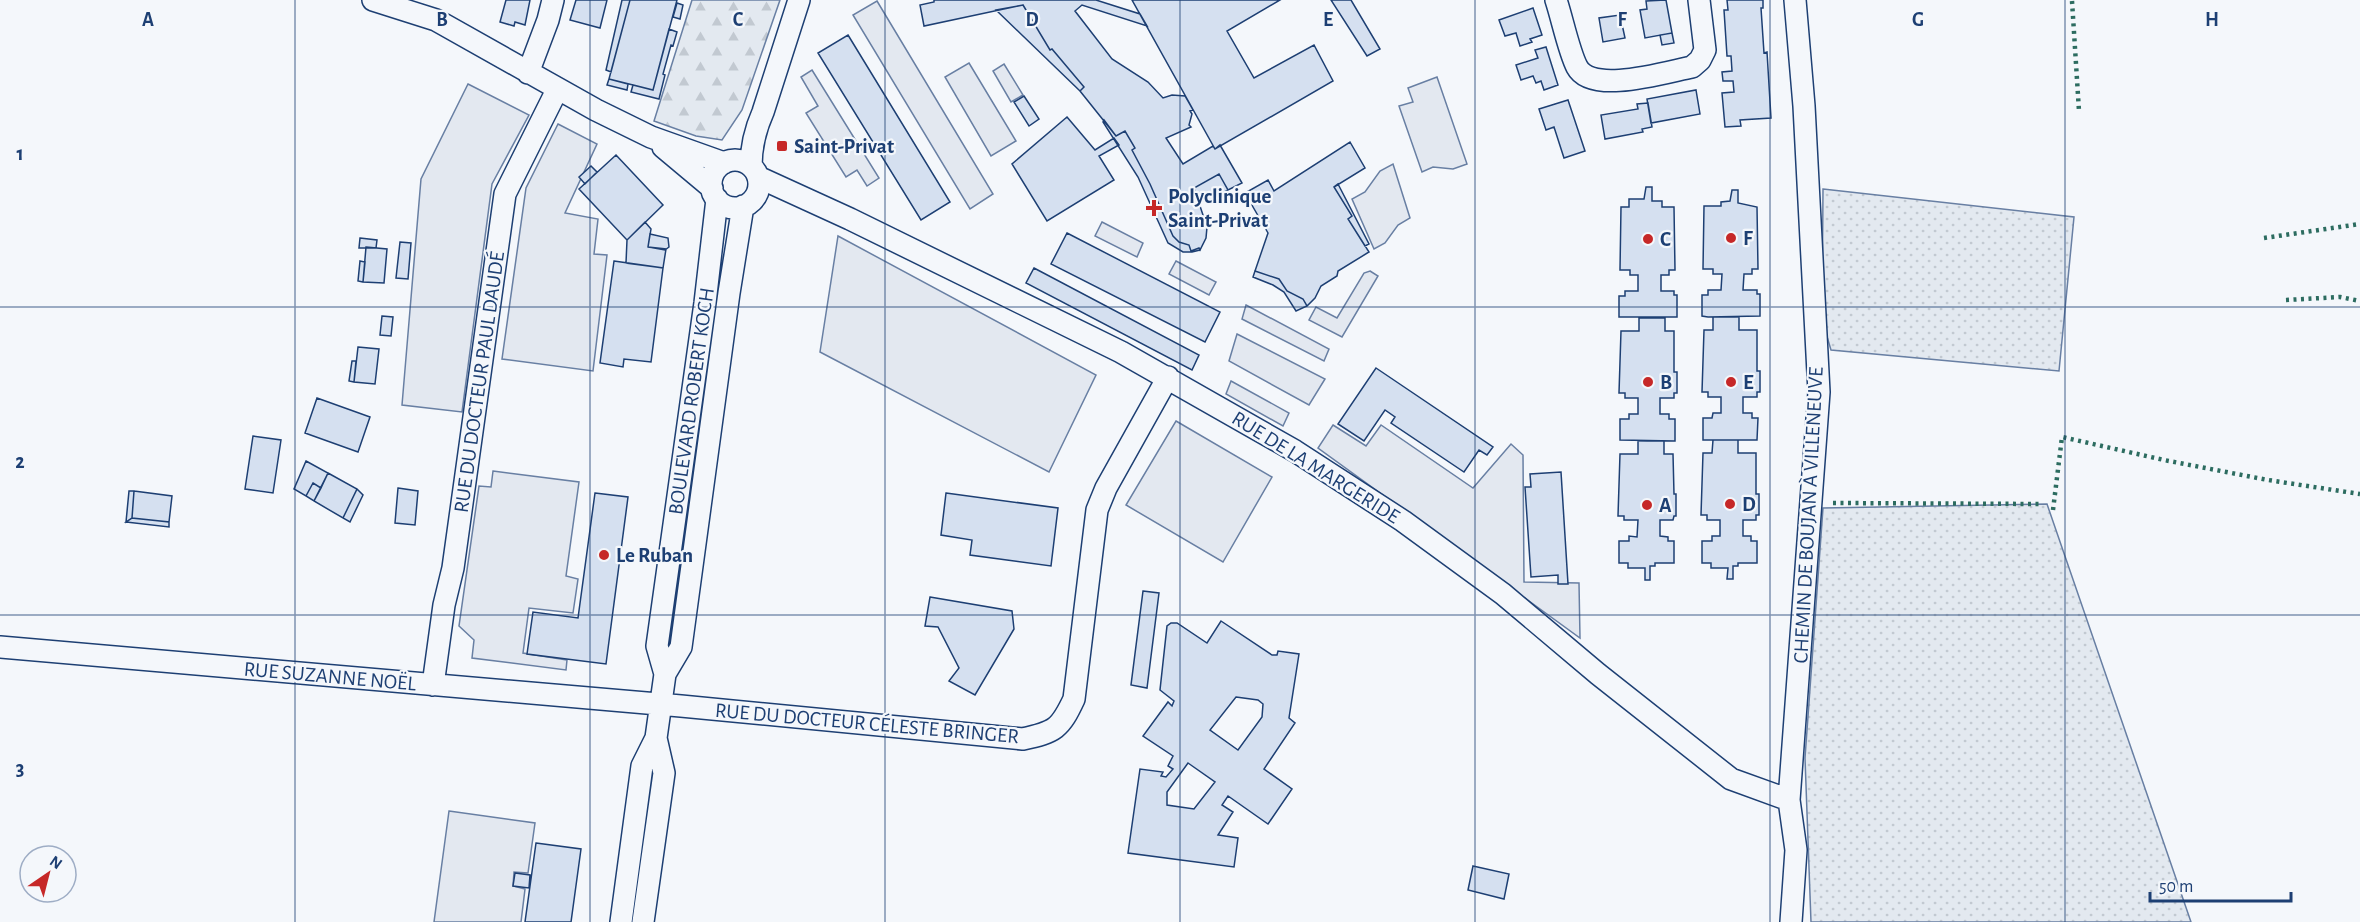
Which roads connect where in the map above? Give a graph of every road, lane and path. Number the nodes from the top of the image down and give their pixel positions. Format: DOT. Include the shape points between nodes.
graph roads {
  1 [pos="373,0"];
  2 [pos="553,0"];
  3 [pos="799,0"];
  4 [pos="1556,0"];
  5 [pos="1699,0"];
  6 [pos="1795,0"];
  7 [pos="528,73"];
  8 [pos="557,90"];
  9 [pos="651,137"];
  10 [pos="744,178"];
  11 [pos="715,193"];
  12 [pos="1168,377"];
  13 [pos="0,647"];
  14 [pos="665,674"];
  15 [pos="433,685"];
  16 [pos="660,705"];
  17 [pos="656,738"];
  18 [pos="1789,800"];
  19 [pos="621,922"];
  20 [pos="643,922"];
  21 [pos="1791,922"];
  1 -- 7 [label="street" via="436,20"];
  2 -- 7 [label="street"];
  3 -- 10 [label="street, BOULEVARD ROBERT KOCH" via="756,129"];
  4 -- 5 [label="street" via="1577,68 1588,79 1609,82 1692,67 1700,60 1705,50"];
  6 -- 18 [label="street, CHEMIN DE BOUJAN À VILLENEUVE" via="1819,392"];
  7 -- 8 [label="street"];
  8 -- 9 [label="street"];
  8 -- 15 [label="street, RUE DU DOCTEUR PAUL DAUDÉ" via="505,194"];
  9 -- 10 [label="street"];
  9 -- 11 [label="street"];
  10 -- 11 [label="street, BOULEVARD ROBERT KOCH" via="714,173"];
  10 -- 11 [label="street" via="729,207"];
  10 -- 12 [label="street, RUE DE LA MARGERIDE" via="776,195 802,197"];
  10 -- 14 [label="street, BOULEVARD ROBERT KOCH" via="681,647"];
  11 -- 14 [label="street, BOULEVARD ROBERT KOCH" via="705,303 657,646"];
  12 -- 16 [label="street, RUE DU DOCTEUR CÉLESTE BRINGER" via="1097,510 1074,699 1065,719 1050,733 1023,739"];
  12 -- 18 [label="street, RUE DE LA MARGERIDE" via="1295,451 1403,521 1503,594 1731,779"];
  13 -- 15 [label="street, RUE SUZANNE NOËL"];
  14 -- 16 [label="street, BOULEVARD ROBERT KOCH"];
  15 -- 16 [label="street, RUE SUZANNE NOËL"];
  16 -- 17 [label="street, BOULEVARD ROBERT KOCH"];
  17 -- 19 [label="street, BOULEVARD ROBERT KOCH" via="642,766"];
  17 -- 20 [label="street, BOULEVARD ROBERT KOCH" via="664,773"];
  18 -- 21 [label="street, CHEMIN DE BOUJAN À VILLENEUVE" via="1796,850"];
}
